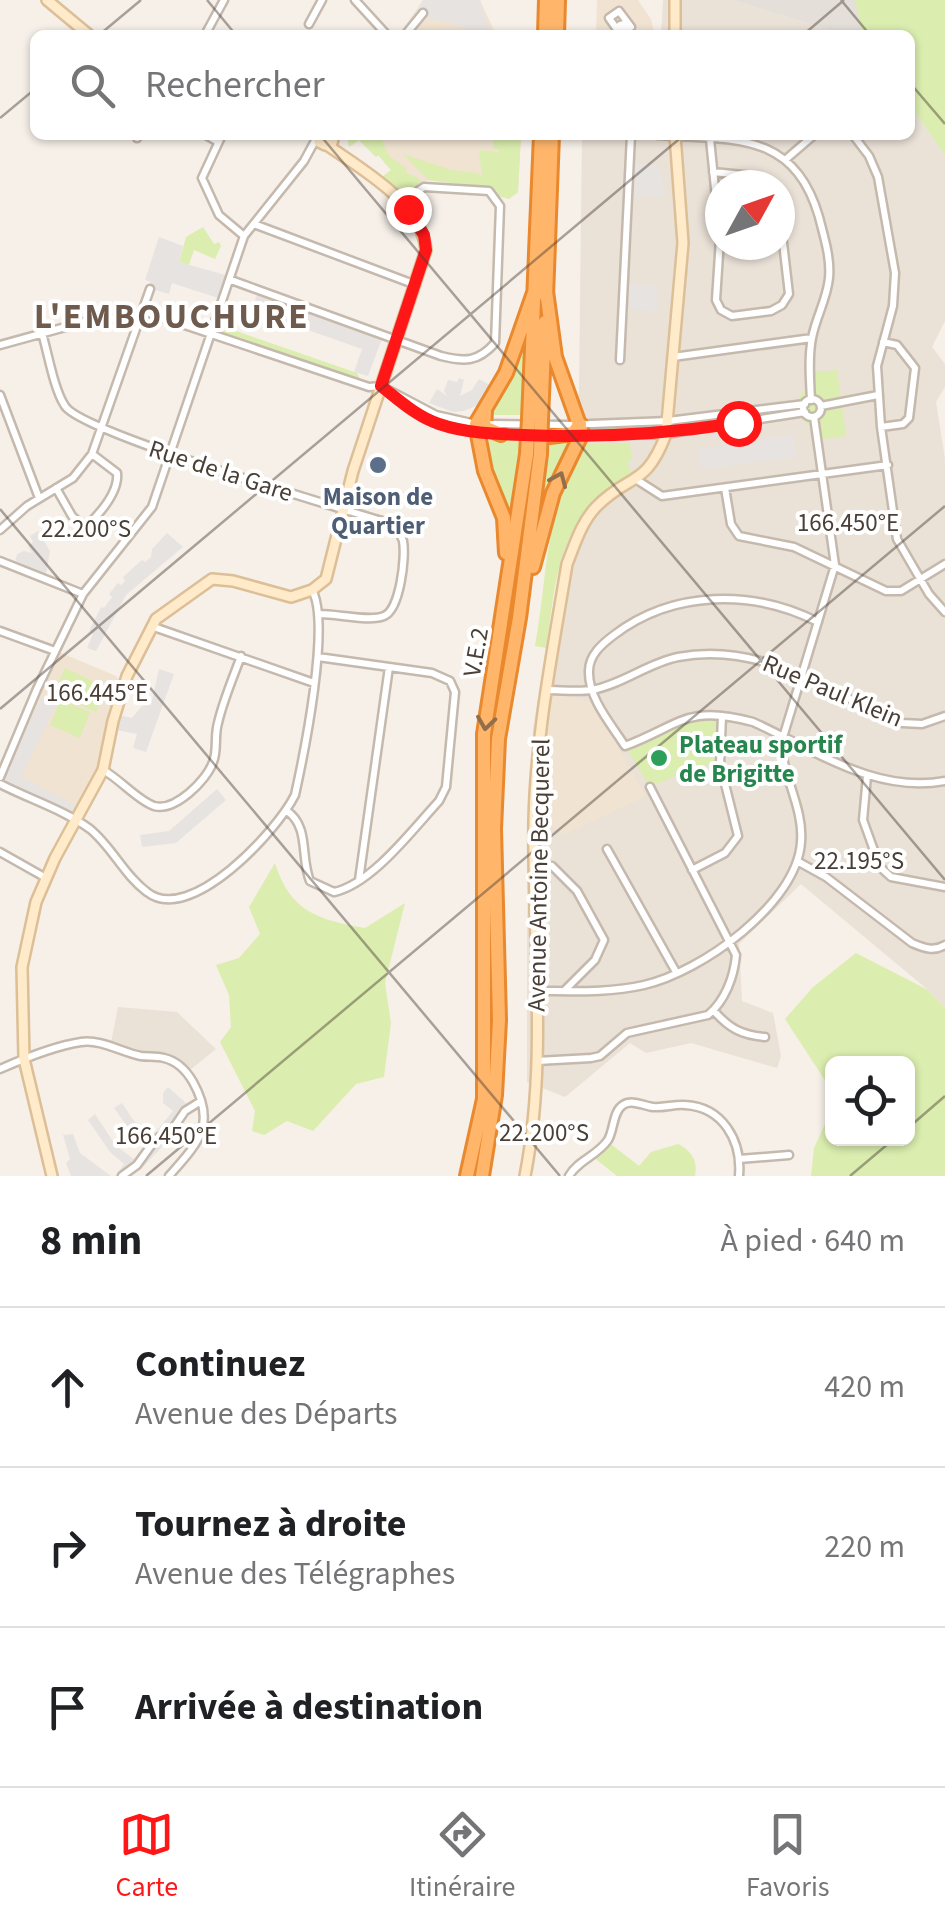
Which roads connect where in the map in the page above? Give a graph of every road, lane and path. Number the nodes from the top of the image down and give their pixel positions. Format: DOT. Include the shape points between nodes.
graph roads {
  1 [pos="47,0"];
  2 [pos="224,0"];
  3 [pos="322,0"];
  4 [pos="356,0"];
  5 [pos="546,0"];
  6 [pos="558,0"];
  7 [pos="675,0"];
  8 [pos="422,12"];
  9 [pos="309,24"];
  10 [pos="83,30"];
  11 [pos="208,30"];
  12 [pos="383,30"];
  13 [pos="408,30"];
  14 [pos="545,30"];
  15 [pos="557,30"];
  16 [pos="676,30"];
  17 [pos="219,140"];
  18 [pos="325,140"];
  19 [pos="327,140"];
  20 [pos="541,140"];
  21 [pos="552,140"];
  22 [pos="631,140"];
  23 [pos="675,140"];
  24 [pos="710,140"];
  25 [pos="808,140"];
  26 [pos="857,140"];
  27 [pos="785,160"];
  28 [pos="713,170"];
  29 [pos="401,202"];
  30 [pos="254,224"];
  31 [pos="244,236"];
  32 [pos="719,260"];
  33 [pos="785,260"];
  34 [pos="231,280"];
  35 [pos="416,285"];
  36 [pos="150,289"];
  37 [pos="540,290"];
  38 [pos="143,311"];
  39 [pos="136,324"];
  40 [pos="42,333"];
  41 [pos="213,334"];
  42 [pos="812,338"];
  43 [pos="396,340"];
  44 [pos="883,342"];
  45 [pos="0,345"];
  46 [pos="673,356"];
  47 [pos="620,360"];
  48 [pos="381,386"];
  49 [pos="0,395"];
  50 [pos="878,396"];
  51 [pos="807,405"];
  52 [pos="821,406"];
  53 [pos="814,417"];
  54 [pos="4,418"];
  55 [pos="668,420"];
  56 [pos="881,427"];
  57 [pos="101,428"];
  58 [pos="486,428"];
  59 [pos="579,430"];
  60 [pos="552,431"];
  61 [pos="666,434"];
  62 [pos="170,452"];
  63 [pos="92,454"];
  64 [pos="533,454"];
  65 [pos="888,465"];
  66 [pos="822,474"];
  67 [pos="637,480"];
  68 [pos="56,488"];
  69 [pos="725,488"];
  70 [pos="39,498"];
  71 [pos="343,509"];
  72 [pos="0,530"];
  73 [pos="0,561"];
  74 [pos="945,564"];
  75 [pos="836,565"];
  76 [pos="922,579"];
  77 [pos="312,590"];
  78 [pos="83,594"];
  79 [pos="945,612"];
  80 [pos="320,614"];
  81 [pos="519,618"];
  82 [pos="818,622"];
  83 [pos="151,626"];
  84 [pos="502,630"];
  85 [pos="0,631"];
  86 [pos="55,650"];
  87 [pos="240,656"];
  88 [pos="318,657"];
  89 [pos="389,667"];
  90 [pos="800,676"];
  91 [pos="314,682"];
  92 [pos="546,690"];
  93 [pos="590,690"];
  94 [pos="722,716"];
  95 [pos="945,716"];
  96 [pos="782,736"];
  97 [pos="103,770"];
  98 [pos="868,776"];
  99 [pos="0,781"];
  100 [pos="945,781"];
  101 [pos="650,787"];
  102 [pos="287,811"];
  103 [pos="76,821"];
  104 [pos="607,850"];
  105 [pos="0,852"];
  106 [pos="797,861"];
  107 [pos="552,866"];
  108 [pos="692,870"];
  109 [pos="46,878"];
  110 [pos="359,882"];
  111 [pos="945,887"];
  112 [pos="729,942"];
  113 [pos="945,945"];
  114 [pos="676,972"];
  115 [pos="536,991"];
  116 [pos="564,991"];
  117 [pos="714,1010"];
  118 [pos="765,1036"];
  119 [pos="24,1058"];
  120 [pos="537,1061"];
  121 [pos="0,1069"];
  122 [pos="201,1100"];
  123 [pos="789,1155"];
  124 [pos="739,1159"];
  125 [pos="52,1176"];
  126 [pos="122,1176"];
  127 [pos="169,1176"];
  128 [pos="467,1176"];
  129 [pos="482,1176"];
  130 [pos="525,1176"];
  131 [pos="568,1176"];
  132 [pos="739,1176"];
  1 -- 10 [label="street"];
  2 -- 11 [label="street"];
  3 -- 9 [label="street"];
  4 -- 12 [label="street"];
  5 -- 14 [label="highway"];
  6 -- 15 [label="highway"];
  7 -- 16 [label="street"];
  8 -- 13 [label="street"];
  17 -- 31 [label="street" via="202,178 219,215"];
  18 -- 30 [label="street"];
  19 -- 29 [label="street"];
  20 -- 37 [label="highway, V.E.2"];
  21 -- 37 [label="highway, V.E.2"];
  22 -- 47 [label="street"];
  23 -- 46 [label="street, Avenue Antoine Becquerel" via="683,243"];
  24 -- 27 [label="street" via="759,144"];
  24 -- 28 [label="street"];
  25 -- 27 [label="street"];
  26 -- 44 [label="street" via="878,177 888,222 895,288"];
  27 -- 42 [label="street" via="815,202 830,266"];
  29 -- 35 [label="street" via="424,235"];
  29 -- 43 [label="street" via="424,187 489,190 500,206 495,343 481,358 462,362"];
  30 -- 31 [label="street"];
  30 -- 35 [label="street"];
  31 -- 34 [label="street"];
  32 -- 33 [label="street" via="716,300 732,316 782,305 789,294"];
  34 -- 41 [label="street"];
  34 -- 43 [label="street"];
  35 -- 43 [label="street"];
  36 -- 38 [label="street"];
  37 -- 58 [label="highway" via="486,408"];
  37 -- 59 [label="highway"];
  37 -- 64 [label="highway, V.E.2, bridge"];
  38 -- 39 [label="street"];
  38 -- 41 [label="street"];
  39 -- 40 [label="street" via="98,318"];
  39 -- 57 [label="street"];
  40 -- 45 [label="street"];
  40 -- 57 [label="street, Rue de la Gare" via="64,405"];
  41 -- 48 [label="street"];
  41 -- 62 [label="street"];
  42 -- 46 [label="street"];
  42 -- 51 [label="street"];
  43 -- 48 [label="street"];
  44 -- 50 [label="street"];
  44 -- 56 [label="street" via="897,345 915,368 910,418"];
  46 -- 55 [label="street, Avenue Antoine Becquerel"];
  48 -- 58 [label="street" via="436,415"];
  48 -- 71 [label="street"];
  49 -- 54 [label="street"];
  50 -- 52 [label="street"];
  50 -- 56 [label="street"];
  51 -- 52 [label="street"];
  51 -- 53 [label="street"];
  51 -- 55 [label="street"];
  51 -- 61 [label="street"];
  52 -- 53 [label="street"];
  53 -- 66 [label="street"];
  54 -- 70 [label="street"];
  55 -- 59 [label="street"];
  55 -- 61 [label="street, Avenue Antoine Becquerel"];
  56 -- 65 [label="street"];
  57 -- 62 [label="street, Rue de la Gare"];
  57 -- 63 [label="street"];
  58 -- 60 [label="street"];
  58 -- 84 [label="highway" via="485,471 507,540"];
  59 -- 60 [label="highway"];
  59 -- 61 [label="street"];
  81 -- 59 [label="highway, one-way" via="553,492"];
  61 -- 67 [label="street, Avenue Antoine Becquerel"];
  62 -- 71 [label="street, Rue de la Gare"];
  62 -- 78 [label="street" via="152,507"];
  63 -- 68 [label="street"];
  63 -- 68 [label="street" via="118,482 89,524 72,516"];
  64 -- 81 [label="highway, V.E.2"];
  64 -- 84 [label="highway, V.E.2"];
  65 -- 66 [label="street"];
  65 -- 76 [label="street" via="897,539"];
  66 -- 69 [label="street"];
  66 -- 75 [label="street"];
  67 -- 69 [label="street" via="662,496"];
  67 -- 92 [label="street, Avenue Antoine Becquerel" via="600,503 577,538"];
  68 -- 70 [label="street"];
  69 -- 75 [label="street" via="739,536 794,547"];
  70 -- 72 [label="street"];
  71 -- 77 [label="street" via="328,574"];
  71 -- 80 [label="street, Rue de la Gare" via="398,531 398,600 378,618"];
  73 -- 78 [label="street"];
  74 -- 76 [label="street"];
  75 -- 76 [label="street" via="894,593"];
  75 -- 82 [label="street"];
  76 -- 79 [label="street"];
  77 -- 80 [label="street"];
  77 -- 83 [label="street" via="284,597 218,578"];
  78 -- 86 [label="street"];
  80 -- 88 [label="street"];
  81 -- 129 [label="highway, V.E.2" via="498,740 499,1020 496,1096"];
  82 -- 90 [label="street"];
  82 -- 93 [label="street" via="726,599 665,607 600,646 590,661"];
  83 -- 87 [label="street"];
  83 -- 97 [label="street" via="119,697"];
  84 -- 128 [label="highway, V.E.2, one-way" via="483,750 484,1099"];
  85 -- 86 [label="street"];
  86 -- 99 [label="street"];
  87 -- 91 [label="street"];
  87 -- 97 [label="street" via="217,725 215,759 177,802 150,804"];
  88 -- 89 [label="street"];
  88 -- 91 [label="street"];
  89 -- 110 [label="street"];
  89 -- 110 [label="street" via="450,681 446,786"];
  90 -- 93 [label="street, Rue Paul Klein" via="755,657 712,652 659,662"];
  90 -- 95 [label="street, Rue Paul Klein" via="902,723"];
  90 -- 96 [label="street"];
  91 -- 102 [label="street" via="301,773"];
  92 -- 93 [label="street, Rue Paul Klein"];
  92 -- 115 [label="street, Avenue Antoine Becquerel" via="534,818"];
  93 -- 94 [label="street" via="625,746 677,721"];
  94 -- 96 [label="street"];
  94 -- 108 [label="street" via="720,764 738,836 725,853"];
  96 -- 98 [label="street"];
  96 -- 106 [label="street" via="801,830"];
  97 -- 103 [label="street"];
  98 -- 100 [label="street" via="908,785"];
  98 -- 111 [label="street" via="863,820 880,867 891,877"];
  99 -- 103 [label="street"];
  101 -- 108 [label="street"];
  102 -- 103 [label="street" via="206,888 178,900 148,894 101,838"];
  102 -- 110 [label="street" via="302,829 310,881 330,892"];
  103 -- 109 [label="street"];
  104 -- 114 [label="street"];
  105 -- 109 [label="street"];
  106 -- 112 [label="street" via="781,893"];
  106 -- 113 [label="street" via="912,943"];
  107 -- 116 [label="street" via="577,890 604,940 595,960"];
  108 -- 112 [label="street"];
  109 -- 119 [label="street" via="22,968"];
  112 -- 114 [label="street"];
  112 -- 117 [label="street" via="734,968"];
  114 -- 116 [label="street" via="640,986"];
  115 -- 116 [label="street"];
  115 -- 120 [label="street, Avenue Antoine Becquerel"];
  117 -- 118 [label="street" via="745,1035"];
  117 -- 120 [label="street" via="627,1033 600,1056"];
  119 -- 121 [label="street"];
  119 -- 122 [label="street" via="87,1042 162,1057 187,1073"];
  119 -- 125 [label="street"];
  120 -- 130 [label="street, Avenue Antoine Becquerel"];
  122 -- 126 [label="street"];
  122 -- 127 [label="street" via="200,1137"];
  123 -- 124 [label="street"];
  124 -- 131 [label="street" via="728,1127 712,1113 632,1102 618,1110 604,1145"];
  124 -- 132 [label="street"];
}
